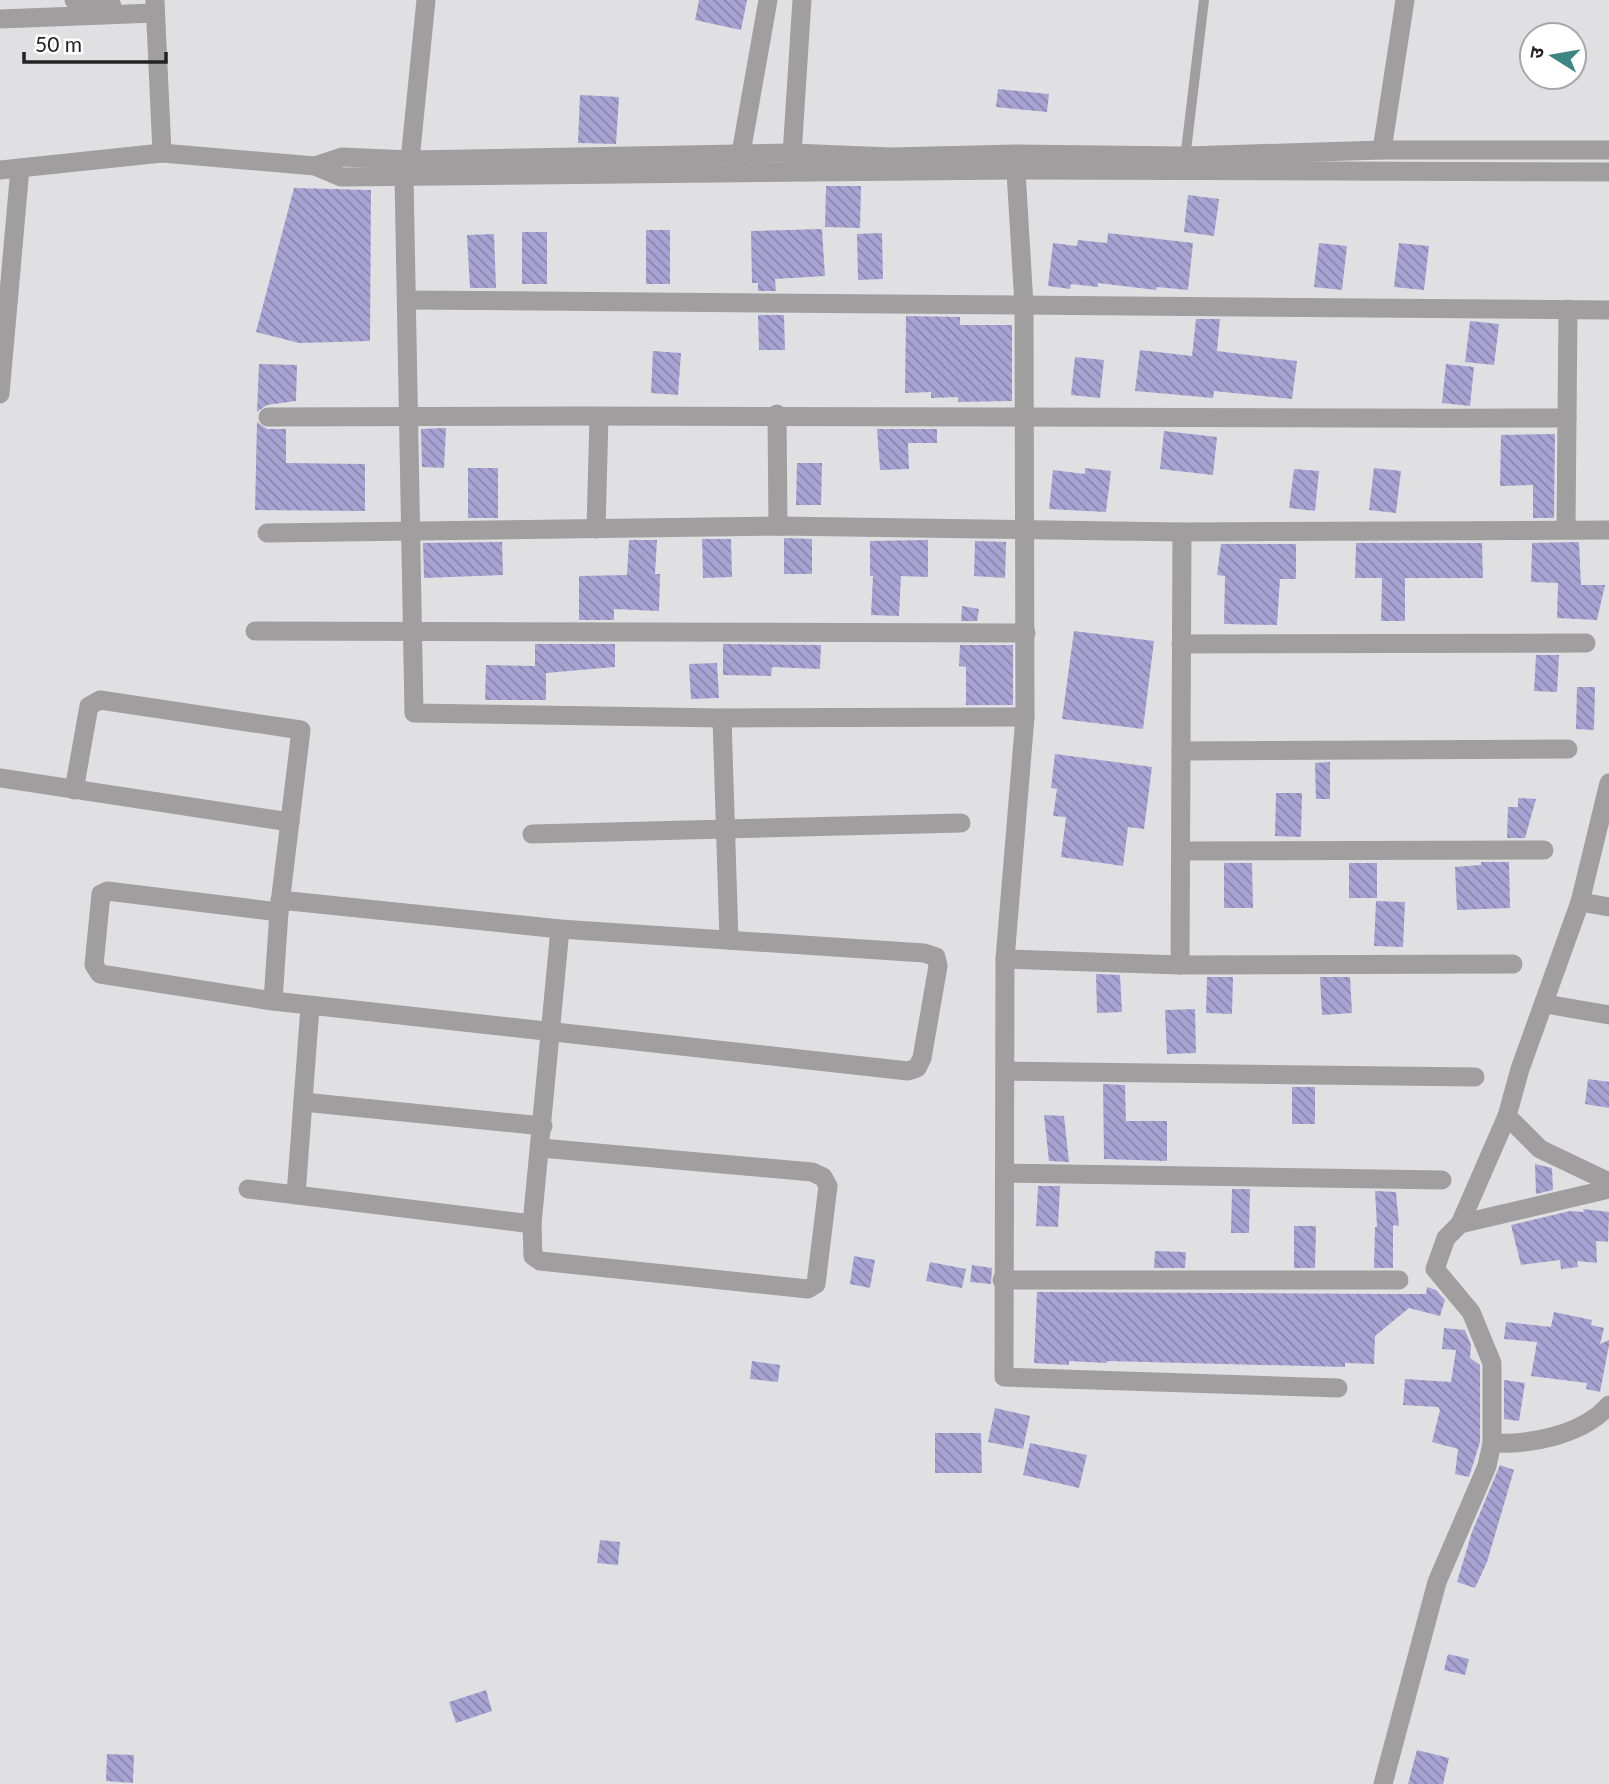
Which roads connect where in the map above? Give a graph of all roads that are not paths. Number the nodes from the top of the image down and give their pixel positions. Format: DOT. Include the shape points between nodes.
graph roads {
  1 [pos="74,0"];
  2 [pos="426,0"];
  3 [pos="768,0"];
  4 [pos="802,0"];
  5 [pos="1205,0"];
  6 [pos="1405,0"];
  7 [pos="155,6"];
  8 [pos="0,19"];
  9 [pos="1382,150"];
  10 [pos="1609,150"];
  11 [pos="162,153"];
  12 [pos="793,153"];
  13 [pos="1015,162"];
  14 [pos="1185,162"];
  15 [pos="739,165"];
  16 [pos="20,168"];
  17 [pos="407,168"];
  18 [pos="0,170"];
  19 [pos="1609,172"];
  20 [pos="790,174"];
  21 [pos="408,300"];
  22 [pos="1024,305"];
  23 [pos="1568,309"];
  24 [pos="1609,310"];
  25 [pos="0,394"];
  26 [pos="777,414"];
  27 [pos="268,416"];
  28 [pos="407,416"];
  29 [pos="599,417"];
  30 [pos="1567,418"];
  31 [pos="1026,419"];
  32 [pos="778,526"];
  33 [pos="1566,528"];
  34 [pos="596,529"];
  35 [pos="1609,530"];
  36 [pos="411,531"];
  37 [pos="1026,532"];
  38 [pos="1182,532"];
  39 [pos="267,533"];
  40 [pos="414,629"];
  41 [pos="255,631"];
  42 [pos="1026,633"];
  43 [pos="1586,643"];
  44 [pos="1181,644"];
  45 [pos="1025,717"];
  46 [pos="723,718"];
  47 [pos="1568,749"];
  48 [pos="1181,751"];
  49 [pos="0,778"];
  50 [pos="74,790"];
  51 [pos="1608,793"];
  52 [pos="290,822"];
  53 [pos="961,823"];
  54 [pos="726,829"];
  55 [pos="532,834"];
  56 [pos="1544,850"];
  57 [pos="1183,851"];
  58 [pos="1580,902"];
  59 [pos="279,906"];
  60 [pos="1609,907"];
  61 [pos="560,929"];
  62 [pos="729,940"];
  63 [pos="1005,960"];
  64 [pos="1513,964"];
  65 [pos="1180,965"];
  66 [pos="274,1001"];
  67 [pos="1546,1004"];
  68 [pos="310,1007"];
  69 [pos="1609,1015"];
  70 [pos="551,1033"];
  71 [pos="1006,1071"];
  72 [pos="1475,1077"];
  73 [pos="303,1102"];
  74 [pos="1507,1116"];
  75 [pos="543,1126"];
  76 [pos="541,1148"];
  77 [pos="1006,1173"];
  78 [pos="1442,1180"];
  79 [pos="1609,1182"];
  80 [pos="248,1189"];
  81 [pos="1609,1189"];
  82 [pos="296,1195"];
  83 [pos="532,1224"];
  84 [pos="1460,1224"];
  85 [pos="1002,1280"];
  86 [pos="1399,1280"];
  87 [pos="1338,1388"];
  88 [pos="1609,1405"];
  89 [pos="1492,1443"];
  90 [pos="1382,1784"];
  1 -- 7 [label="street"];
  2 -- 17 [label="street"];
  3 -- 15 [label="street"];
  4 -- 12 [label="street"];
  5 -- 14 [label="lane"];
  6 -- 9 [label="street"];
  7 -- 8 [label="street"];
  7 -- 11 [label="street"];
  9 -- 10 [label="street"];
  9 -- 14 [label="street"];
  11 -- 16 [label="street"];
  11 -- 17 [label="street" via="315,166 341,177"];
  12 -- 13 [label="street"];
  12 -- 15 [label="street"];
  12 -- 20 [label="street"];
  13 -- 14 [label="street"];
  13 -- 20 [label="street"];
  13 -- 22 [label="street"];
  14 -- 19 [label="street"];
  15 -- 17 [label="street"];
  15 -- 20 [label="street"];
  16 -- 18 [label="street"];
  16 -- 25 [label="street"];
  17 -- 21 [label="street"];
  21 -- 22 [label="street"];
  21 -- 28 [label="street"];
  22 -- 23 [label="street"];
  22 -- 31 [label="street"];
  23 -- 24 [label="street"];
  23 -- 30 [label="street"];
  26 -- 29 [label="street"];
  26 -- 31 [label="street"];
  26 -- 32 [label="street"];
  27 -- 28 [label="street"];
  28 -- 29 [label="street"];
  28 -- 36 [label="street"];
  29 -- 34 [label="street"];
  30 -- 31 [label="street"];
  30 -- 33 [label="street"];
  31 -- 37 [label="street"];
  32 -- 34 [label="street"];
  32 -- 37 [label="street"];
  33 -- 35 [label="street"];
  33 -- 38 [label="street"];
  34 -- 36 [label="street"];
  36 -- 39 [label="street"];
  36 -- 40 [label="street"];
  37 -- 38 [label="street"];
  37 -- 42 [label="street"];
  38 -- 44 [label="street"];
  40 -- 41 [label="street"];
  40 -- 42 [label="street"];
  40 -- 46 [label="street" via="414,713"];
  42 -- 45 [label="street"];
  43 -- 44 [label="street"];
  44 -- 48 [label="street"];
  45 -- 46 [label="street"];
  45 -- 63 [label="street"];
  46 -- 54 [label="street"];
  47 -- 48 [label="street"];
  48 -- 57 [label="street"];
  49 -- 50 [label="street"];
  50 -- 52 [label="street"];
  50 -- 52 [label="street" via="89,706 100,700 301,730"];
  51 -- 58 [label="street"];
  52 -- 59 [label="street"];
  53 -- 54 [label="street"];
  54 -- 55 [label="street"];
  54 -- 62 [label="street"];
  56 -- 57 [label="street"];
  57 -- 65 [label="street"];
  58 -- 60 [label="street"];
  58 -- 67 [label="street"];
  59 -- 61 [label="street"];
  59 -- 66 [label="street"];
  59 -- 66 [label="street" via="107,891 101,894 96,918 94,965 100,974"];
  61 -- 62 [label="street"];
  61 -- 70 [label="street"];
  62 -- 70 [label="street" via="936,957 917,1068 908,1071"];
  63 -- 65 [label="street"];
  63 -- 71 [label="street"];
  64 -- 65 [label="street"];
  66 -- 68 [label="street"];
  67 -- 69 [label="street"];
  67 -- 74 [label="street"];
  68 -- 70 [label="street"];
  68 -- 73 [label="street"];
  70 -- 75 [label="street"];
  71 -- 72 [label="street"];
  71 -- 77 [label="street"];
  73 -- 75 [label="street"];
  73 -- 82 [label="street"];
  74 -- 79 [label="street" via="1539,1149"];
  74 -- 84 [label="street"];
  75 -- 76 [label="street"];
  76 -- 83 [label="street"];
  76 -- 83 [label="street" via="812,1172 828,1186 819,1274 808,1289 540,1261 533,1256"];
  77 -- 78 [label="street"];
  77 -- 85 [label="street"];
  80 -- 82 [label="street"];
  81 -- 84 [label="street"];
  82 -- 83 [label="street"];
  84 -- 89 [label="street" via="1446,1238 1435,1269 1471,1312 1492,1363"];
  85 -- 86 [label="street"];
  85 -- 87 [label="street" via="1004,1377"];
  88 -- 89 [label="street" via="1599,1416 1546,1439"];
  89 -- 90 [label="street" via="1487,1466 1437,1582"];
}
